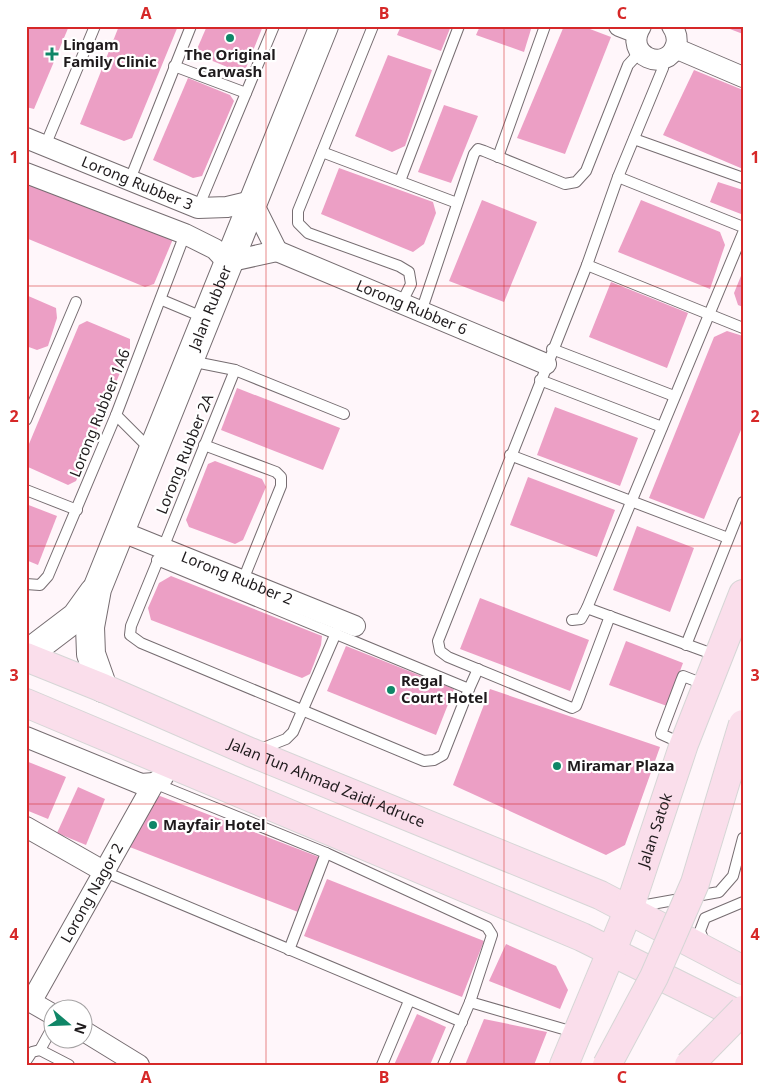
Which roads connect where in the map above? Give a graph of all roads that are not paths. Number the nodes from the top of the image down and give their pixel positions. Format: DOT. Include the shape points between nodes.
graph roads {
  1 [pos="95,26"];
  2 [pos="191,26"];
  3 [pos="274,26"];
  4 [pos="324,26"];
  5 [pos="373,26"];
  6 [pos="459,26"];
  7 [pos="545,26"];
  8 [pos="672,26"];
  9 [pos="639,39"];
  10 [pos="675,48"];
  11 [pos="174,66"];
  12 [pos="743,77"];
  13 [pos="246,93"];
  14 [pos="26,138"];
  15 [pos="634,139"];
  16 [pos="45,146"];
  17 [pos="322,152"];
  18 [pos="498,157"];
  19 [pos="26,173"];
  20 [pos="618,176"];
  21 [pos="743,178"];
  22 [pos="400,181"];
  23 [pos="129,182"];
  24 [pos="252,201"];
  25 [pos="457,203"];
  26 [pos="198,208"];
  27 [pos="743,227"];
  28 [pos="743,233"];
  29 [pos="185,234"];
  30 [pos="277,251"];
  31 [pos="227,262"];
  32 [pos="587,265"];
  33 [pos="162,300"];
  34 [pos="76,302"];
  35 [pos="401,304"];
  36 [pos="421,312"];
  37 [pos="710,314"];
  38 [pos="206,318"];
  39 [pos="743,328"];
  40 [pos="188,361"];
  41 [pos="546,364"];
  42 [pos="235,370"];
  43 [pos="674,396"];
  44 [pos="344,414"];
  45 [pos="116,415"];
  46 [pos="26,420"];
  47 [pos="662,426"];
  48 [pos="204,446"];
  49 [pos="152,451"];
  50 [pos="510,455"];
  51 [pos="26,490"];
  52 [pos="631,501"];
  53 [pos="743,502"];
  54 [pos="77,510"];
  55 [pos="120,531"];
  56 [pos="728,538"];
  57 [pos="160,554"];
  58 [pos="243,580"];
  59 [pos="26,584"];
  60 [pos="97,589"];
  61 [pos="743,594"];
  62 [pos="587,608"];
  63 [pos="610,616"];
  64 [pos="572,620"];
  65 [pos="355,626"];
  66 [pos="336,634"];
  67 [pos="686,644"];
  68 [pos="26,656"];
  69 [pos="719,656"];
  70 [pos="478,669"];
  71 [pos="103,688"];
  72 [pos="469,689"];
  73 [pos="26,703"];
  74 [pos="303,712"];
  75 [pos="743,724"];
  76 [pos="26,737"];
  77 [pos="250,752"];
  78 [pos="178,766"];
  79 [pos="154,783"];
  80 [pos="26,827"];
  81 [pos="743,838"];
  82 [pos="326,854"];
  83 [pos="105,872"];
  84 [pos="743,902"];
  85 [pos="629,908"];
  86 [pos="289,950"];
  87 [pos="610,950"];
  88 [pos="708,950"];
  89 [pos="743,970"];
  90 [pos="29,1001"];
  91 [pos="409,1001"];
  92 [pos="470,1002"];
  93 [pos="42,1008"];
  94 [pos="743,1010"];
  95 [pos="743,1017"];
  96 [pos="462,1022"];
  97 [pos="578,1034"];
  98 [pos="92,1036"];
  99 [pos="42,1046"];
  100 [pos="40,1050"];
  101 [pos="26,1061"];
  102 [pos="69,1065"];
  103 [pos="139,1065"];
  104 [pos="382,1065"];
  105 [pos="443,1065"];
  106 [pos="564,1065"];
  107 [pos="607,1065"];
  108 [pos="689,1065"];
  1 -- 16 [label="lane"];
  2 -- 11 [label="lane"];
  3 -- 13 [label="lane"];
  4 -- 24 [label="main road, Jalan Rubber"];
  5 -- 17 [label="lane"];
  6 -- 22 [label="lane"];
  7 -- 18 [label="lane"];
  8 -- 10 [label="street" via="676,35"];
  9 -- 10 [label="street" via="667,57"];
  9 -- 15 [label="lane" via="663,68"];
  9 -- 18 [label="lane" via="586,171 576,182 566,184"];
  10 -- 12 [label="street"];
  11 -- 13 [label="lane"];
  11 -- 23 [label="lane"];
  13 -- 26 [label="lane"];
  14 -- 16 [label="street, Lorong Rubber 3"];
  15 -- 20 [label="lane"];
  15 -- 21 [label="lane"];
  16 -- 23 [label="street, Lorong Rubber 3"];
  17 -- 22 [label="lane"];
  17 -- 35 [label="lane" via="298,211 298,223 308,233 409,272 411,284"];
  18 -- 25 [label="lane" via="478,149"];
  19 -- 29 [label="street, Lorong Rubber 3"];
  20 -- 27 [label="lane"];
  20 -- 32 [label="lane"];
  22 -- 25 [label="lane"];
  23 -- 26 [label="street, Lorong Rubber 3"];
  24 -- 26 [label="street, Lorong Rubber 3" via="227,207"];
  24 -- 30 [label="street"];
  24 -- 31 [label="main road, Jalan Rubber"];
  25 -- 36 [label="lane"];
  28 -- 37 [label="lane"];
  29 -- 31 [label="street, Lorong Rubber 3" via="215,249"];
  29 -- 33 [label="lane, Lorong Rubber 1A6"];
  30 -- 31 [label="street"];
  30 -- 35 [label="street, Lorong Rubber 6"];
  31 -- 38 [label="main road, Jalan Rubber"];
  32 -- 37 [label="lane"];
  32 -- 41 [label="lane"];
  33 -- 38 [label="lane"];
  33 -- 45 [label="lane, Lorong Rubber 1A6"];
  34 -- 46 [label="lane"];
  35 -- 36 [label="street, Lorong Rubber 6"];
  36 -- 41 [label="street, Lorong Rubber 6"];
  37 -- 39 [label="lane"];
  37 -- 43 [label="lane"];
  38 -- 40 [label="main road, Jalan Rubber"];
  40 -- 42 [label="lane"];
  40 -- 49 [label="main road, Jalan Rubber"];
  41 -- 43 [label="lane"];
  41 -- 47 [label="lane"];
  41 -- 50 [label="lane"];
  42 -- 44 [label="lane"];
  42 -- 48 [label="lane, Lorong Rubber 2A"];
  43 -- 47 [label="lane"];
  45 -- 49 [label="lane"];
  45 -- 54 [label="lane, Lorong Rubber 1A6"];
  47 -- 52 [label="lane"];
  48 -- 57 [label="lane, Lorong Rubber 2A"];
  48 -- 58 [label="lane" via="276,472 281,477 281,486"];
  49 -- 55 [label="main road, Jalan Rubber"];
  50 -- 52 [label="lane"];
  50 -- 70 [label="lane" via="438,641 440,651 448,657"];
  51 -- 54 [label="lane"];
  52 -- 56 [label="lane"];
  52 -- 62 [label="lane"];
  53 -- 56 [label="lane"];
  54 -- 59 [label="lane, Lorong Rubber 1A6" via="48,576 40,585"];
  55 -- 57 [label="street, Lorong Rubber 2"];
  55 -- 60 [label="main road, Jalan Rubber"];
  56 -- 67 [label="lane"];
  57 -- 58 [label="street, Lorong Rubber 2"];
  57 -- 66 [label="lane"];
  57 -- 74 [label="lane, Lorong Rubber 2A" via="130,626 130,635 140,643"];
  58 -- 65 [label="street, Lorong Rubber 2"];
  60 -- 68 [label="main road, Jalan Rubber" via="76,617"];
  60 -- 71 [label="main road, Jalan Rubber" via="90,627 91,654"];
  61 -- 69 [label="main road, Jalan Satok"];
  62 -- 63 [label="lane"];
  62 -- 64 [label="lane" via="581,619"];
  63 -- 67 [label="lane"];
  63 -- 70 [label="lane" via="576,706 572,708"];
  66 -- 72 [label="lane"];
  66 -- 74 [label="lane"];
  67 -- 69 [label="lane"];
  68 -- 71 [label="main road, Jalan Tun Ahmad Zaidi Adruce"];
  69 -- 85 [label="main road, Jalan Satok" via="684,744"];
  70 -- 72 [label="lane"];
  71 -- 77 [label="main road, Jalan Tun Ahmad Zaidi Adruce"];
  72 -- 74 [label="lane" via="443,755 434,760 424,761"];
  73 -- 78 [label="main road"];
  74 -- 77 [label="lane" via="286,739"];
  75 -- 107 [label="main road, bridge" via="695,883 654,977"];
  76 -- 79 [label="street" via="141,784"];
  77 -- 85 [label="main road, Jalan Tun Ahmad Zaidi Adruce"];
  78 -- 79 [label="street"];
  78 -- 87 [label="main road"];
  79 -- 82 [label="lane"];
  79 -- 83 [label="street, Lorong Nagor 2"];
  80 -- 83 [label="street"];
  81 -- 85 [label="lane" via="733,876 719,892"];
  82 -- 86 [label="lane"];
  82 -- 92 [label="lane" via="488,927 492,935"];
  83 -- 86 [label="lane"];
  83 -- 90 [label="street, Lorong Nagor 2"];
  84 -- 88 [label="lane" via="705,918 700,931"];
  85 -- 87 [label="main road, Jalan Satok"];
  85 -- 88 [label="main road, Jalan Tun Ahmad Zaidi Adruce"];
  86 -- 91 [label="lane"];
  87 -- 95 [label="main road"];
  87 -- 97 [label="main road, Jalan Satok"];
  88 -- 89 [label="main road, Jalan Tun Ahmad Zaidi Adruce"];
  90 -- 93 [label="street"];
  91 -- 96 [label="lane"];
  91 -- 104 [label="lane"];
  92 -- 96 [label="lane"];
  92 -- 97 [label="lane"];
  94 -- 108 [label="main road, bridge"];
  96 -- 105 [label="lane"];
  97 -- 106 [label="main road, Jalan Satok"];
  98 -- 103 [label="street"];
  99 -- 100 [label="lane"];
  100 -- 101 [label="lane" via="32,1052"];
  100 -- 102 [label="lane"];
}
